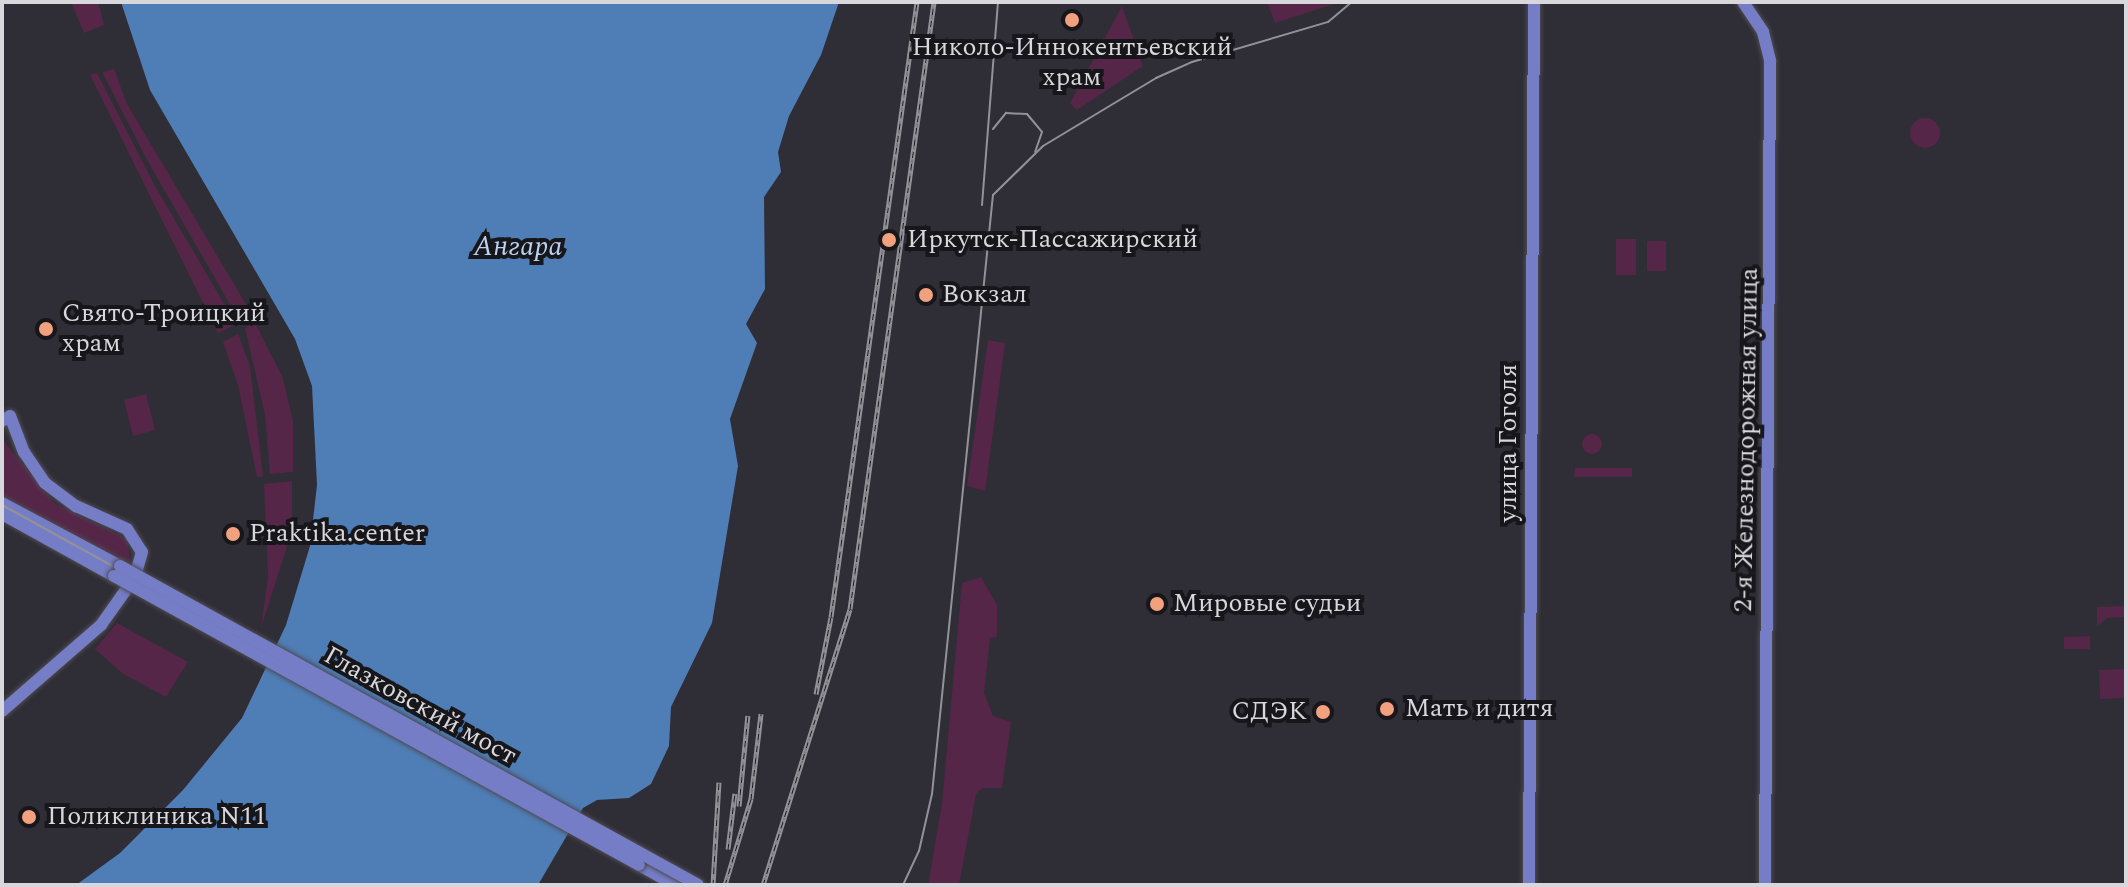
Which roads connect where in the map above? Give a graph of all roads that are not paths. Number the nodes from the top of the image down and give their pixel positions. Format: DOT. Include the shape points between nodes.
graph roads {
  1 [pos="1534,2"];
  2 [pos="1743,2"];
  3 [pos="6,418"];
  4 [pos="2,503"];
  5 [pos="2,514"];
  6 [pos="117,571"];
  7 [pos="2,711"];
  8 [pos="659,881"];
  9 [pos="675,885"];
  10 [pos="698,885"];
  11 [pos="1529,885"];
  12 [pos="1765,885"];
  1 -- 11 [label="main road, улица Гоголя"];
  2 -- 12 [label="main road, 2-я Железнодорожная улица" via="1763,32 1770,61"];
  3 -- 7 [label="main road" via="45,483 133,534 141,562 97,630"];
  4 -- 6 [label="main road"];
  5 -- 6 [label="main road"];
  6 -- 8 [label="main road, Глазковский мост, bridge"];
  6 -- 10 [label="main road, Глазковский мост, bridge"];
  8 -- 9 [label="main road, Глазковский мост"];
}
